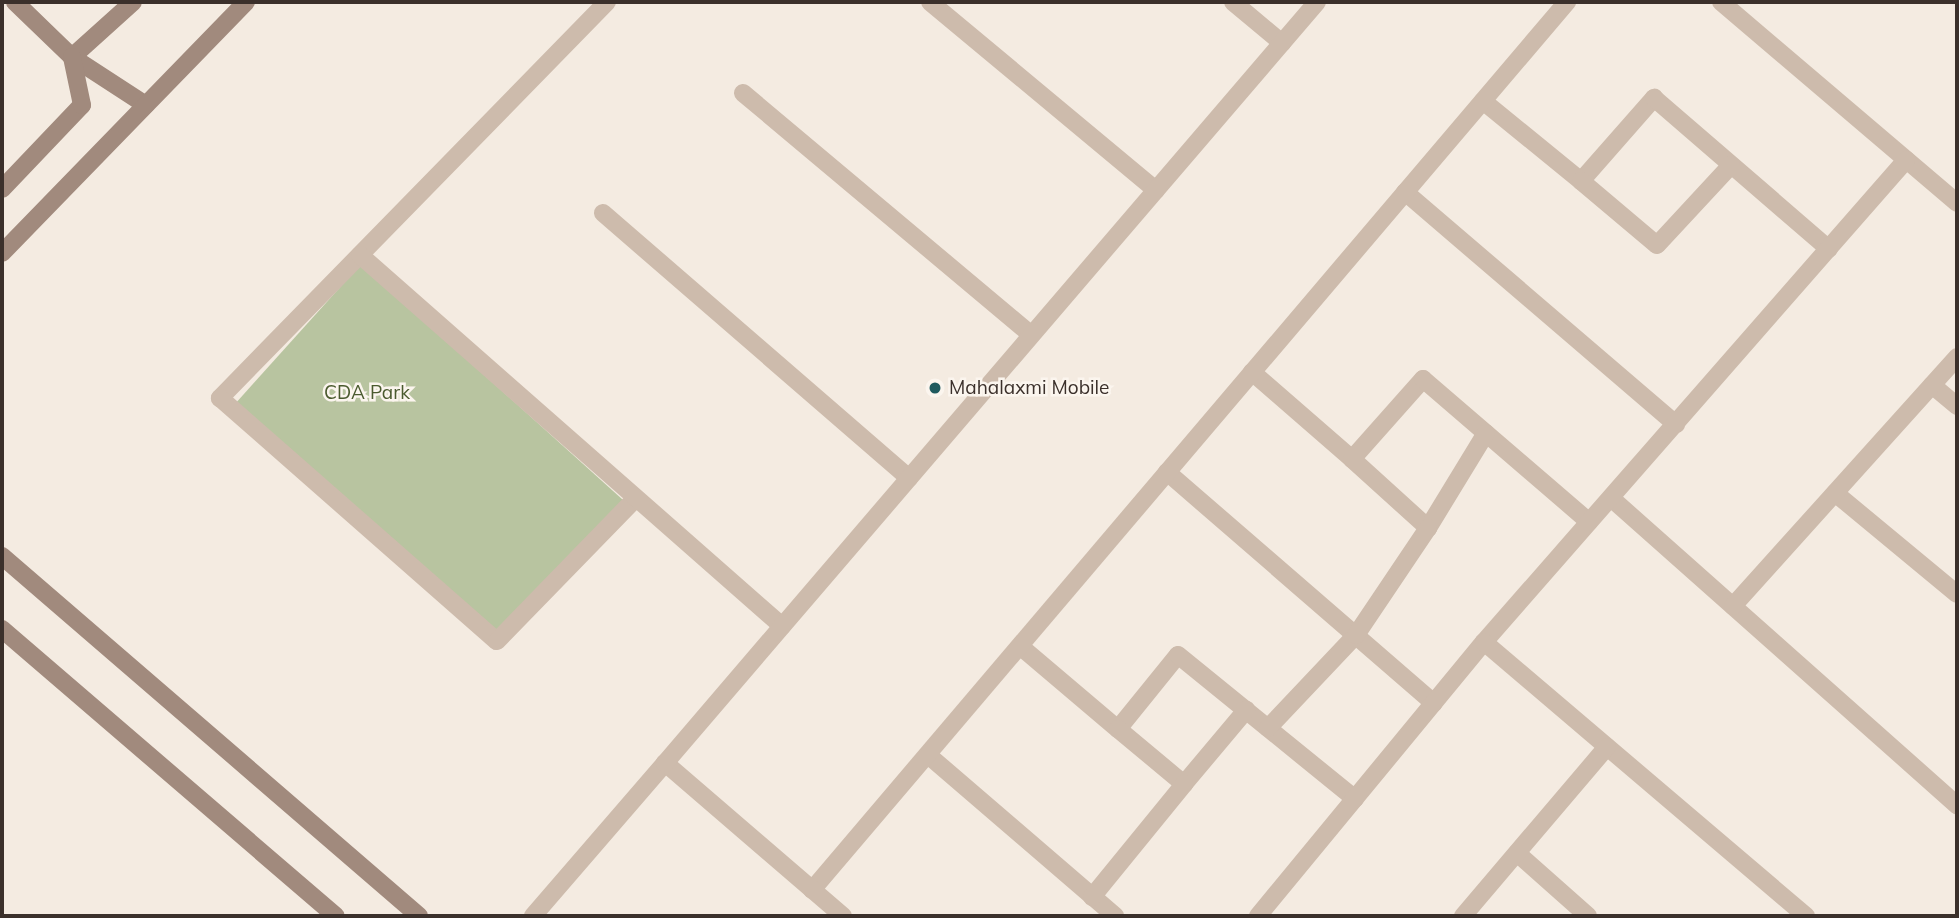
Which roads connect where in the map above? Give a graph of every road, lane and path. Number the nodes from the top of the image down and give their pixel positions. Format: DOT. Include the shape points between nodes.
graph roads {
  1 [pos="15,2"];
  2 [pos="133,2"];
  3 [pos="246,2"];
  4 [pos="607,2"];
  5 [pos="930,2"];
  6 [pos="1233,2"];
  7 [pos="1317,2"];
  8 [pos="1567,2"];
  9 [pos="1721,2"];
  10 [pos="1282,43"];
  11 [pos="72,57"];
  12 [pos="743,93"];
  13 [pos="1483,101"];
  14 [pos="146,105"];
  15 [pos="1906,160"];
  16 [pos="1731,165"];
  17 [pos="1581,181"];
  18 [pos="2,189"];
  19 [pos="1156,190"];
  20 [pos="1405,192"];
  21 [pos="1957,203"];
  22 [pos="603,214"];
  23 [pos="1829,249"];
  24 [pos="2,254"];
  25 [pos="360,255"];
  26 [pos="1031,335"];
  27 [pos="1957,357"];
  28 [pos="1252,372"];
  29 [pos="1932,385"];
  30 [pos="1957,406"];
  31 [pos="1676,424"];
  32 [pos="1486,433"];
  33 [pos="1352,459"];
  34 [pos="1167,472"];
  35 [pos="909,478"];
  36 [pos="1835,493"];
  37 [pos="636,498"];
  38 [pos="1611,498"];
  39 [pos="1589,522"];
  40 [pos="1428,528"];
  41 [pos="2,556"];
  42 [pos="1957,594"];
  43 [pos="1733,606"];
  44 [pos="782,626"];
  45 [pos="2,628"];
  46 [pos="1356,635"];
  47 [pos="1485,642"];
  48 [pos="1020,646"];
  49 [pos="1434,703"];
  50 [pos="1246,710"];
  51 [pos="1268,728"];
  52 [pos="1118,729"];
  53 [pos="1607,747"];
  54 [pos="928,755"];
  55 [pos="665,763"];
  56 [pos="1184,784"];
  57 [pos="1355,799"];
  58 [pos="1957,805"];
  59 [pos="1517,853"];
  60 [pos="813,890"];
  61 [pos="1092,897"];
  62 [pos="335,916"];
  63 [pos="419,916"];
  64 [pos="533,916"];
  65 [pos="843,916"];
  66 [pos="1115,916"];
  67 [pos="1258,916"];
  68 [pos="1463,916"];
  69 [pos="1588,916"];
  70 [pos="1806,916"];
  1 -- 11 [label="street"];
  2 -- 11 [label="street"];
  3 -- 14 [label="street"];
  4 -- 25 [label="street"];
  5 -- 19 [label="street"];
  6 -- 10 [label="street"];
  7 -- 10 [label="street"];
  8 -- 13 [label="street"];
  9 -- 15 [label="street"];
  10 -- 19 [label="street"];
  11 -- 14 [label="street"];
  11 -- 18 [label="street" via="82,105"];
  12 -- 26 [label="street"];
  13 -- 17 [label="street"];
  13 -- 20 [label="street"];
  14 -- 24 [label="street"];
  15 -- 21 [label="street"];
  15 -- 23 [label="street"];
  16 -- 17 [label="street" via="1657,244"];
  16 -- 17 [label="street" via="1654,98"];
  16 -- 23 [label="street"];
  19 -- 26 [label="street"];
  20 -- 28 [label="street"];
  20 -- 31 [label="street"];
  22 -- 35 [label="street"];
  23 -- 31 [label="street"];
  25 -- 37 [label="street"];
  25 -- 37 [label="street" via="220,398 497,641"];
  26 -- 35 [label="street"];
  27 -- 29 [label="street"];
  28 -- 33 [label="street"];
  28 -- 34 [label="street"];
  29 -- 30 [label="street"];
  29 -- 36 [label="street"];
  31 -- 38 [label="street"];
  32 -- 33 [label="street" via="1423,379"];
  32 -- 39 [label="street"];
  32 -- 40 [label="street"];
  33 -- 40 [label="street"];
  34 -- 46 [label="street"];
  34 -- 48 [label="street"];
  35 -- 44 [label="street"];
  36 -- 42 [label="street"];
  36 -- 43 [label="street"];
  37 -- 44 [label="street"];
  38 -- 39 [label="street"];
  38 -- 43 [label="street"];
  39 -- 47 [label="street"];
  40 -- 46 [label="street"];
  41 -- 63 [label="street"];
  43 -- 58 [label="street"];
  44 -- 55 [label="street"];
  45 -- 62 [label="street"];
  46 -- 49 [label="street"];
  46 -- 51 [label="street"];
  47 -- 49 [label="street"];
  47 -- 53 [label="street"];
  48 -- 52 [label="street"];
  48 -- 54 [label="street"];
  49 -- 57 [label="street"];
  50 -- 51 [label="street"];
  50 -- 52 [label="street" via="1178,655"];
  50 -- 56 [label="street"];
  51 -- 57 [label="street"];
  52 -- 56 [label="street"];
  53 -- 59 [label="street"];
  53 -- 70 [label="street"];
  54 -- 60 [label="street"];
  54 -- 61 [label="street"];
  55 -- 60 [label="street"];
  55 -- 64 [label="street"];
  56 -- 61 [label="street"];
  57 -- 67 [label="street"];
  59 -- 68 [label="street"];
  59 -- 69 [label="street"];
  60 -- 65 [label="street"];
  61 -- 66 [label="street"];
}
